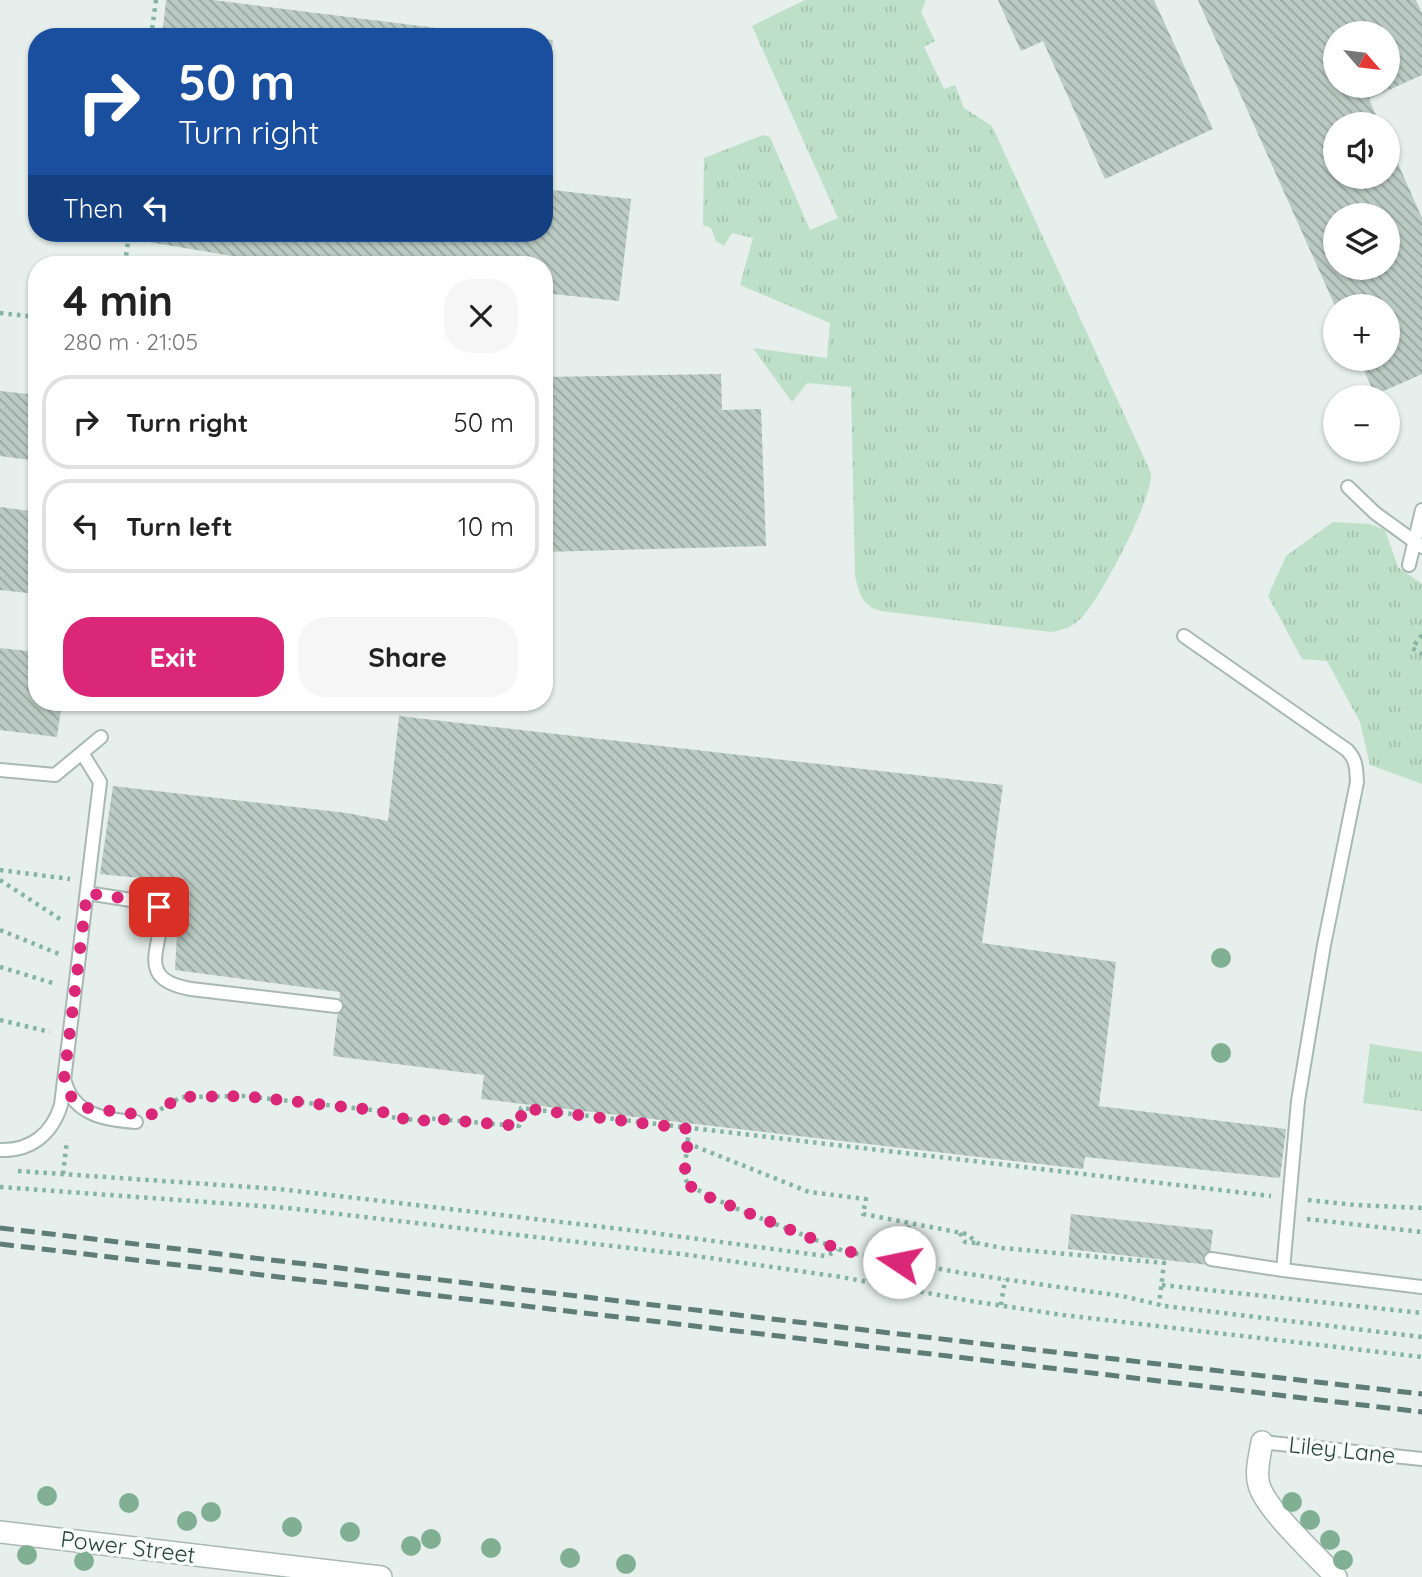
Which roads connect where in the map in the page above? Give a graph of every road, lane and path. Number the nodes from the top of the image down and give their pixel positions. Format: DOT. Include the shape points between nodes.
graph roads {
  1 [pos="156,0"];
  2 [pos="152,28"];
  3 [pos="0,313"];
  4 [pos="28,316"];
  5 [pos="1348,487"];
  6 [pos="1422,510"];
  7 [pos="1418,545"];
  8 [pos="1409,565"];
  9 [pos="1422,635"];
  10 [pos="1184,636"];
  11 [pos="1422,654"];
  12 [pos="102,737"];
  13 [pos="82,753"];
  14 [pos="0,771"];
  15 [pos="0,870"];
  16 [pos="87,887"];
  17 [pos="0,930"];
  18 [pos="66,957"];
  19 [pos="0,967"];
  20 [pos="62,986"];
  21 [pos="336,1006"];
  22 [pos="0,1020"];
  23 [pos="69,1037"];
  24 [pos="64,1079"];
  25 [pos="149,1116"];
  26 [pos="136,1122"];
  27 [pos="689,1129"];
  28 [pos="687,1143"];
  29 [pos="0,1150"];
  30 [pos="11,1170"];
  31 [pos="0,1187"];
  32 [pos="1290,1198"];
  33 [pos="1422,1208"];
  34 [pos="1289,1217"];
  35 [pos="909,1223"];
  36 [pos="1422,1232"];
  37 [pos="904,1243"];
  38 [pos="837,1249"];
  39 [pos="1211,1259"];
  40 [pos="899,1262"];
  41 [pos="920,1265"];
  42 [pos="1283,1269"];
  43 [pos="1005,1279"];
  44 [pos="1161,1284"];
  45 [pos="1422,1287"];
  46 [pos="1001,1305"];
  47 [pos="1159,1305"];
  48 [pos="1422,1313"];
  49 [pos="1422,1337"];
  50 [pos="1422,1357"];
  51 [pos="1262,1442"];
  52 [pos="1422,1459"];
  53 [pos="0,1532"];
  54 [pos="381,1577"];
  55 [pos="1336,1577"];
  1 -- 2 [label="path"];
  3 -- 4 [label="path"];
  5 -- 7 [label="lane"];
  6 -- 7 [label="lane"];
  7 -- 8 [label="lane"];
  9 -- 11 [label="path" via="1412,648"];
  10 -- 32 [label="lane" via="1355,760 1357,782 1298,1101"];
  12 -- 13 [label="lane"];
  13 -- 14 [label="lane" via="55,775"];
  13 -- 16 [label="lane" via="100,782"];
  15 -- 16 [label="path"];
  16 -- 21 [label="lane" via="156,904 160,912 155,963 161,977 172,985"];
  16 -- 23 [label="lane"];
  17 -- 18 [label="path"];
  19 -- 20 [label="path"];
  22 -- 23 [label="path"];
  23 -- 24 [label="lane"];
  24 -- 26 [label="lane" via="80,1107 103,1118"];
  24 -- 29 [label="lane" via="58,1115 46,1135 24,1148"];
  25 -- 27 [label="path" via="181,1097 244,1096 382,1111 389,1117 424,1121 520,1126 522,1108"];
  27 -- 28 [label="path"];
  27 -- 32 [label="path"];
  28 -- 35 [label="path" via="809,1192 866,1199 863,1214"];
  28 -- 38 [label="path" via="684,1175 688,1185"];
  30 -- 38 [label="path" via="279,1189 825,1256"];
  31 -- 46 [label="path" via="288,1208 689,1255"];
  32 -- 33 [label="path"];
  32 -- 34 [label="lane"];
  34 -- 36 [label="path"];
  34 -- 42 [label="lane"];
  35 -- 37 [label="path"];
  35 -- 44 [label="path" via="967,1234 976,1243 1164,1263"];
  37 -- 40 [label="path"];
  37 -- 41 [label="path" via="925,1249"];
  38 -- 40 [label="path"];
  39 -- 42 [label="lane"];
  40 -- 41 [label="path"];
  41 -- 43 [label="path"];
  42 -- 45 [label="lane"];
  43 -- 46 [label="path"];
  43 -- 47 [label="path"];
  44 -- 47 [label="path"];
  44 -- 48 [label="path"];
  46 -- 50 [label="path"];
  47 -- 49 [label="path"];
  51 -- 52 [label="lane, Liley Lane"];
  51 -- 55 [label="street" via="1257,1477 1264,1496"];
  53 -- 54 [label="street, Power Street"];
}
